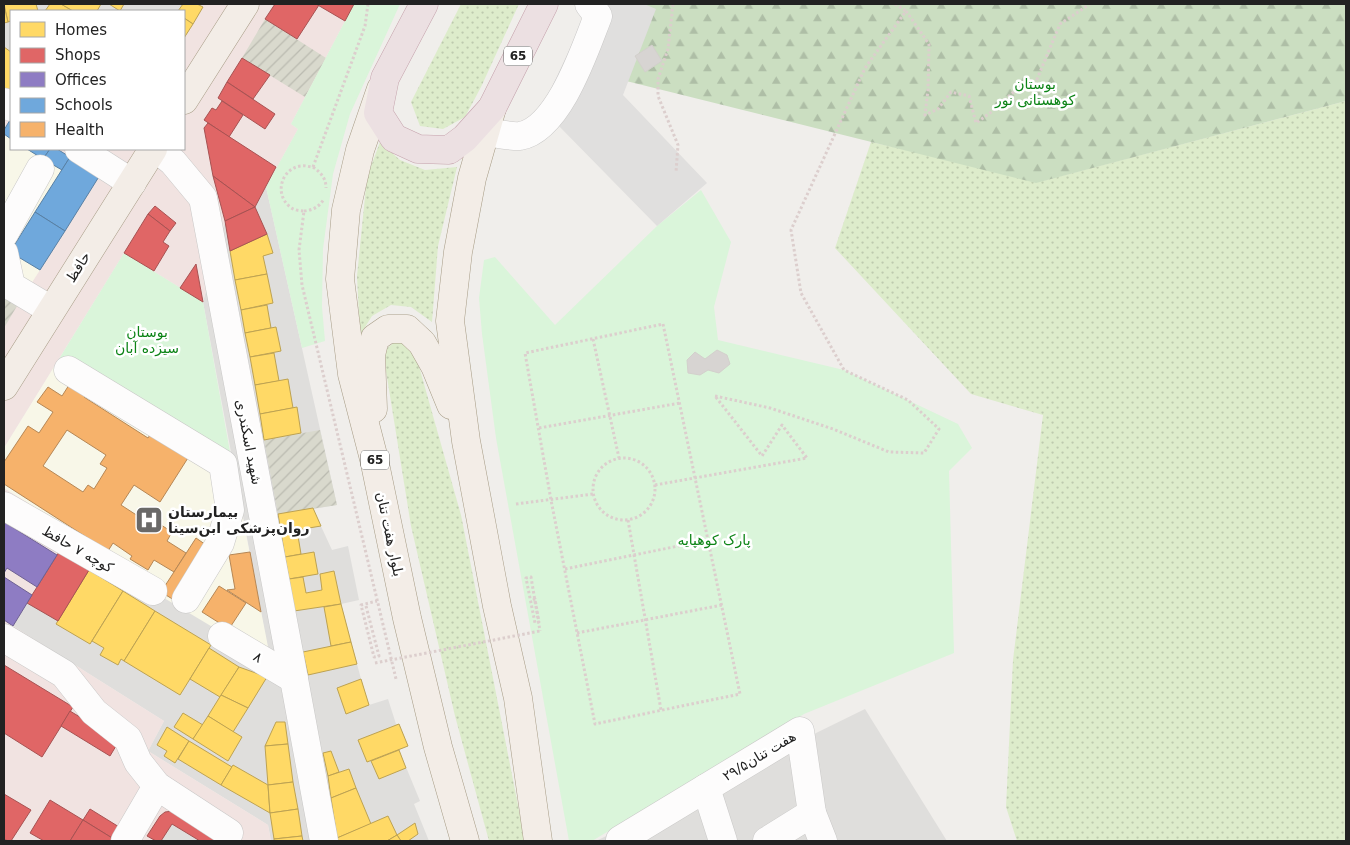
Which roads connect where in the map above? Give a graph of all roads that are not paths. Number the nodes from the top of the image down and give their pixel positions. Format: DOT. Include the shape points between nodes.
graph roads {
  1 [pos="245,4"];
  2 [pos="424,4"];
  3 [pos="544,4"];
  4 [pos="589,4"];
  5 [pos="385,78"];
  6 [pos="186,91"];
  7 [pos="489,120"];
  8 [pos="80,150"];
  9 [pos="154,150"];
  10 [pos="156,150"];
  11 [pos="40,169"];
  12 [pos="132,182"];
  13 [pos="4,234"];
  14 [pos="4,253"];
  15 [pos="51,310"];
  16 [pos="68,370"];
  17 [pos="4,386"];
  18 [pos="466,441"];
  19 [pos="374,460"];
  20 [pos="4,506"];
  21 [pos="262,506"];
  22 [pos="230,510"];
  23 [pos="153,591"];
  24 [pos="186,599"];
  25 [pos="222,636"];
  26 [pos="4,638"];
  27 [pos="294,679"];
  28 [pos="157,786"];
  29 [pos="706,788"];
  30 [pos="812,813"];
  31 [pos="229,833"];
  32 [pos="620,840"];
  33 [pos="125,841"];
  34 [pos="324,841"];
  35 [pos="465,841"];
  36 [pos="538,841"];
  37 [pos="723,841"];
  38 [pos="767,841"];
  39 [pos="823,841"];
  1 -- 6 [label="main road"];
  2 -- 5 [label="highway, 65"];
  3 -- 7 [label="highway, 65"];
  4 -- 7 [label="street" via="598,16 572,79 549,117 539,128 520,136"];
  5 -- 7 [label="highway, 65" via="378,113 394,138 418,149 449,150"];
  5 -- 19 [label="main road, بلوار هفت تنان / 65" via="360,150 346,210 340,279 352,374"];
  7 -- 18 [label="main road, 65" via="472,178 458,252 450,321"];
  8 -- 12 [label="street"];
  9 -- 12 [label="main road, حافظ"];
  10 -- 21 [label="street, شهید اسکندری" via="173,162 202,198"];
  11 -- 13 [label="street"];
  12 -- 15 [label="main road, حافظ"];
  14 -- 15 [label="street" via="12,286"];
  15 -- 17 [label="main road, حافظ"];
  16 -- 22 [label="street" via="223,464"];
  18 -- 19 [label="main road" via="422,343 407,329 388,329 375,338 371,355"];
  18 -- 36 [label="main road, 65" via="518,698"];
  19 -- 35 [label="main road, بلوار هفت تنان / 65" via="407,618"];
  20 -- 23 [label="street, کوچه ۷ حافظ"];
  21 -- 22 [label="street"];
  21 -- 27 [label="street, شهید اسکندری"];
  22 -- 24 [label="street" via="220,543"];
  25 -- 27 [label="street, ۸"];
  26 -- 28 [label="street" via="64,674 94,712 128,739 138,762"];
  27 -- 34 [label="street, شهید اسکندری"];
  28 -- 31 [label="street"];
  28 -- 33 [label="street"];
  29 -- 30 [label="street, ۲۹/۵هفت تنان" via="800,731"];
  29 -- 32 [label="street, ۲۹/۵هفت تنان"];
  29 -- 37 [label="street"];
  30 -- 38 [label="street"];
  30 -- 39 [label="street, ۲۹/۵هفت تنان"];
}
